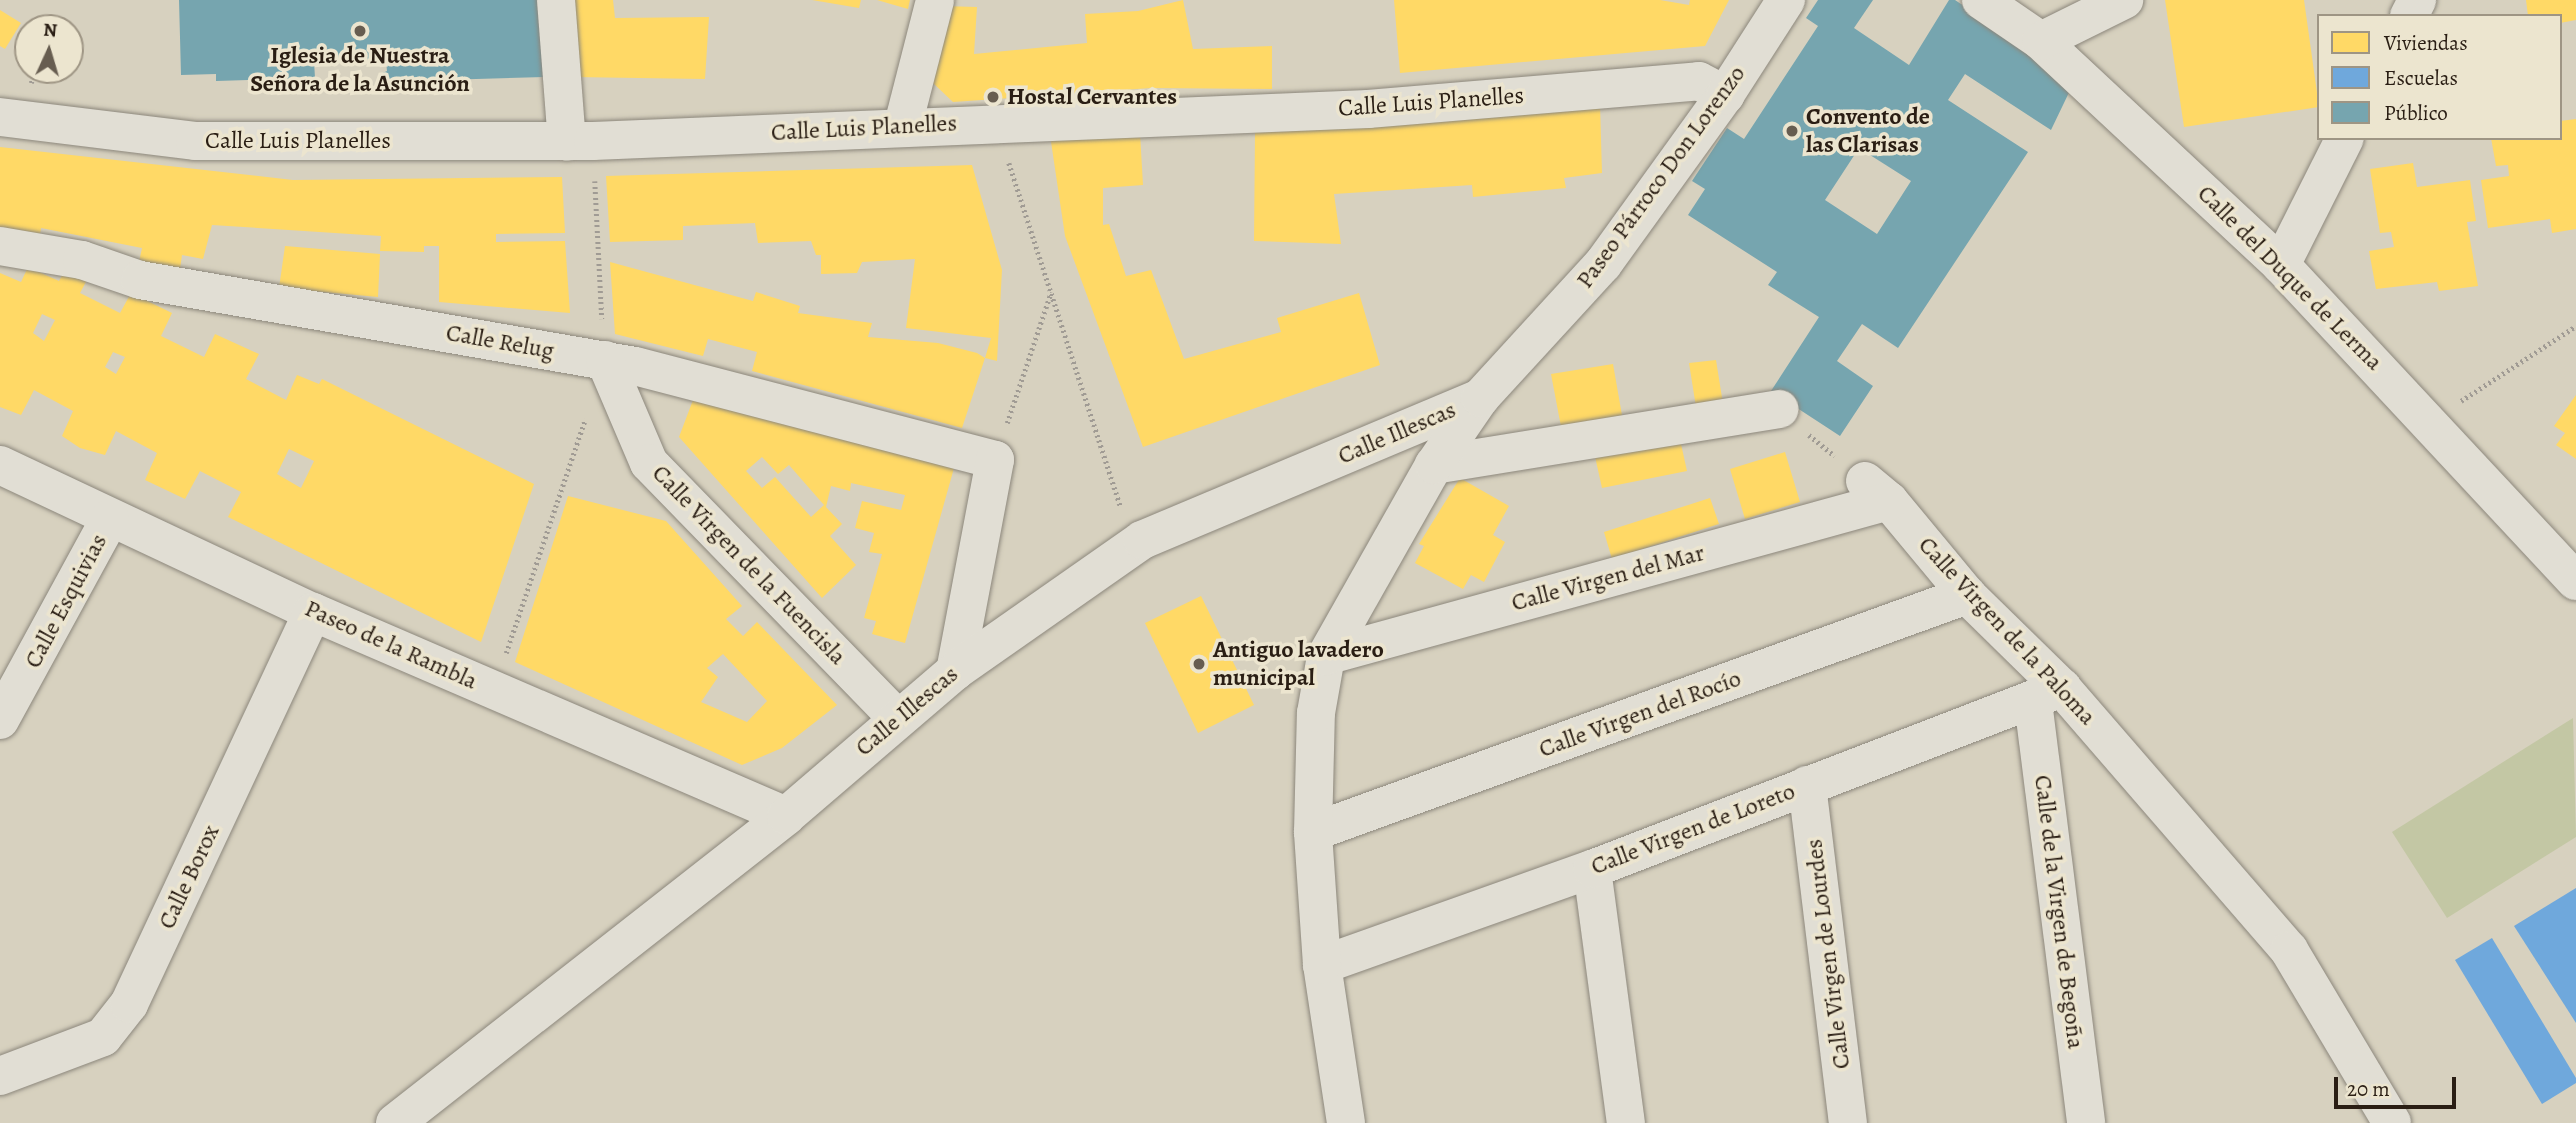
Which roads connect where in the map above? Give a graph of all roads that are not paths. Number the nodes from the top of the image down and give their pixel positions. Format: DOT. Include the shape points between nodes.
graph roads {
  1 [pos="556,0"];
  2 [pos="935,0"];
  3 [pos="1786,0"];
  4 [pos="1981,0"];
  5 [pos="2124,0"];
  6 [pos="2041,41"];
  7 [pos="1726,95"];
  8 [pos="0,117"];
  9 [pos="903,125"];
  10 [pos="2344,140"];
  11 [pos="580,141"];
  12 [pos="0,246"];
  13 [pos="2281,265"];
  14 [pos="604,360"];
  15 [pos="1480,398"];
  16 [pos="1779,409"];
  17 [pos="0,465"];
  18 [pos="1434,465"];
  19 [pos="1877,491"];
  20 [pos="110,518"];
  21 [pos="2576,581"];
  22 [pos="1967,596"];
  23 [pos="313,612"];
  24 [pos="1326,656"];
  25 [pos="955,671"];
  26 [pos="2047,695"];
  27 [pos="896,717"];
  28 [pos="1,722"];
  29 [pos="1807,785"];
  30 [pos="786,816"];
  31 [pos="1313,832"];
  32 [pos="1592,869"];
  33 [pos="1322,965"];
  34 [pos="0,1076"];
  35 [pos="395,1123"];
  36 [pos="1346,1123"];
  37 [pos="1626,1123"];
  38 [pos="1848,1123"];
  39 [pos="2086,1123"];
  40 [pos="2392,1123"];
  1 -- 11 [label="street"];
  2 -- 9 [label="street"];
  3 -- 7 [label="street, Paseo Párroco Don Lorenzo"];
  4 -- 6 [label="street, Calle del Duque de Lerma"];
  5 -- 6 [label="street"];
  6 -- 13 [label="street, Calle del Duque de Lerma"];
  7 -- 9 [label="street, Calle Luis Planelles" via="1699,81 1368,109"];
  7 -- 15 [label="street, Paseo Párroco Don Lorenzo" via="1603,264"];
  8 -- 11 [label="street, Calle Luis Planelles" via="195,141"];
  9 -- 11 [label="street, Calle Luis Planelles"];
  10 -- 13 [label="street"];
  12 -- 14 [label="street, Calle Relug" via="82,260 140,279"];
  13 -- 21 [label="street, Calle del Duque de Lerma"];
  14 -- 25 [label="street, Calle Relug" via="995,460"];
  14 -- 27 [label="street, Calle Virgen de la Fuencisla" via="649,463"];
  15 -- 18 [label="street, Paseo Párroco Don Lorenzo"];
  15 -- 25 [label="street, Calle Illescas" via="1142,540"];
  16 -- 18 [label="street"];
  17 -- 20 [label="street, Paseo de la Rambla"];
  18 -- 24 [label="street, Paseo Párroco Don Lorenzo"];
  19 -- 22 [label="street, Calle Virgen de la Paloma"];
  19 -- 24 [label="street, Calle Virgen del Mar"];
  20 -- 23 [label="street, Paseo de la Rambla"];
  20 -- 28 [label="street, Calle Esquivias"];
  22 -- 26 [label="street, Calle Virgen de la Paloma"];
  22 -- 31 [label="street, Calle Virgen del Rocío"];
  23 -- 30 [label="street, Paseo de la Rambla"];
  23 -- 34 [label="street, Calle Borox" via="129,1004 103,1037"];
  24 -- 31 [label="street, Paseo Párroco Don Lorenzo" via="1316,713"];
  25 -- 27 [label="street, Calle Illescas"];
  26 -- 29 [label="street, Calle Virgen de Loreto"];
  26 -- 39 [label="street, Calle de la Virgen de Begoña"];
  26 -- 40 [label="street, Calle Virgen de la Paloma" via="2289,950"];
  27 -- 30 [label="street, Calle Illescas"];
  29 -- 32 [label="street, Calle Virgen de Loreto"];
  29 -- 38 [label="street, Calle Virgen de Lourdes"];
  30 -- 35 [label="street, Calle Illescas"];
  31 -- 33 [label="street, Paseo Párroco Don Lorenzo"];
  32 -- 33 [label="street, Calle Virgen de Loreto"];
  32 -- 37 [label="street"];
  33 -- 36 [label="street, Paseo Párroco Don Lorenzo"];
}
